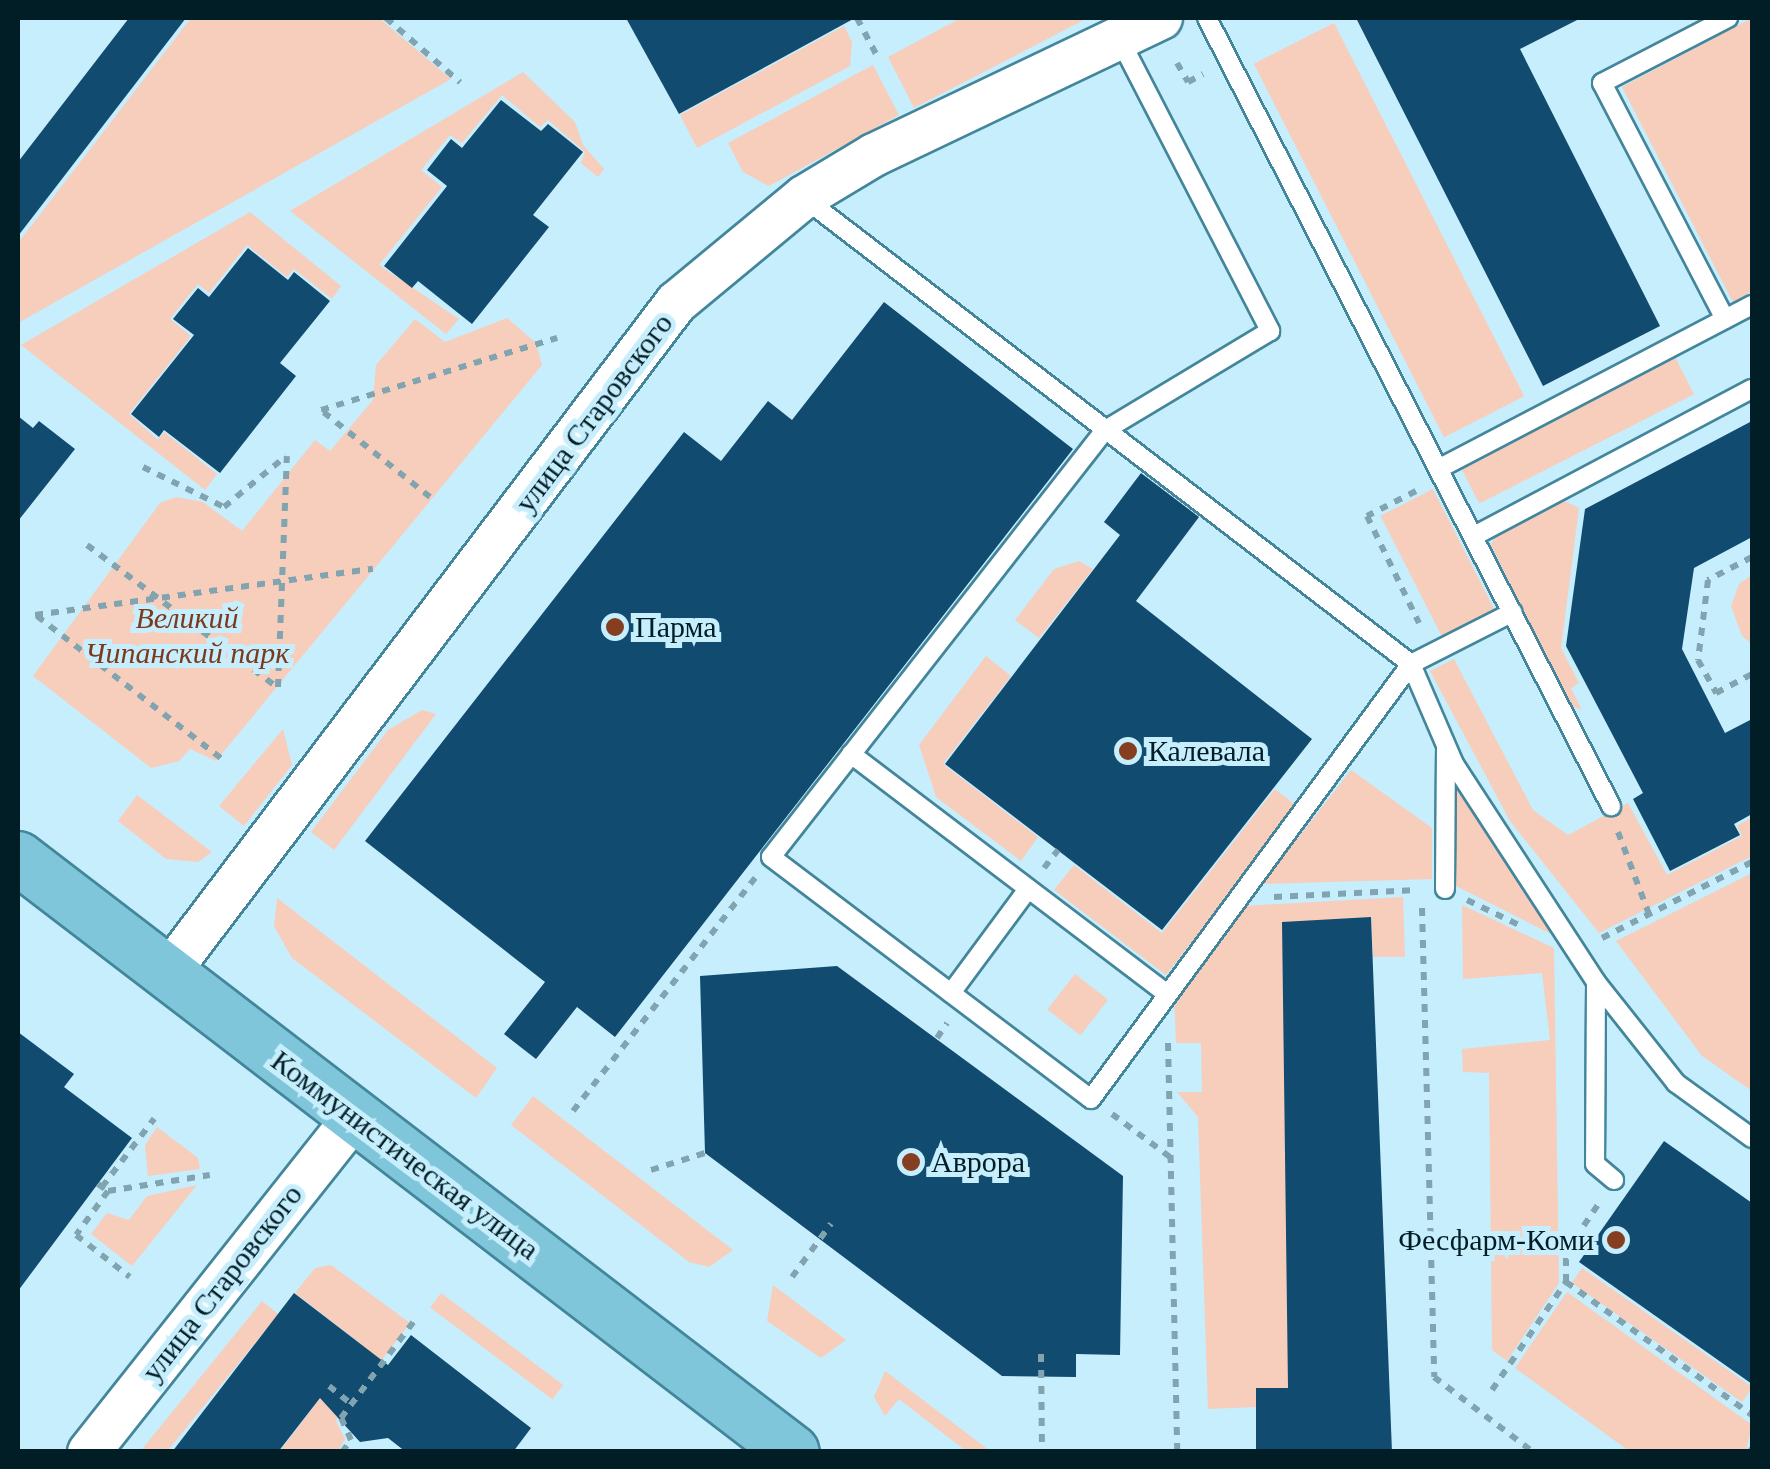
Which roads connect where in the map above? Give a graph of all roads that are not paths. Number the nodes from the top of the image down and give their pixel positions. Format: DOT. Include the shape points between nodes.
graph roads {
  1 [pos="1162,18"];
  2 [pos="1207,18"];
  3 [pos="1724,18"];
  4 [pos="1119,38"];
  5 [pos="804,198"];
  6 [pos="1752,305"];
  7 [pos="1724,319"];
  8 [pos="1752,390"];
  9 [pos="1105,430"];
  10 [pos="1436,475"];
  11 [pos="1474,536"];
  12 [pos="1514,612"];
  13 [pos="1411,664"];
  14 [pos="1446,745"];
  15 [pos="851,754"];
  16 [pos="1610,806"];
  17 [pos="18,858"];
  18 [pos="1028,889"];
  19 [pos="1444,889"];
  20 [pos="168,973"];
  21 [pos="1596,982"];
  22 [pos="950,993"];
  23 [pos="1167,994"];
  24 [pos="355,1116"];
  25 [pos="1752,1138"];
  26 [pos="1614,1180"];
  27 [pos="90,1452"];
  28 [pos="793,1452"];
  1 -- 4 [label="street, улица Старовского"];
  2 -- 10 [label="lane"];
  3 -- 7 [label="lane" via="1602,82"];
  4 -- 5 [label="street, улица Старовского" via="874,155"];
  4 -- 9 [label="lane" via="1270,332"];
  5 -- 9 [label="lane"];
  5 -- 20 [label="street, улица Старовского" via="676,304"];
  6 -- 7 [label="lane"];
  7 -- 10 [label="lane"];
  8 -- 11 [label="lane"];
  9 -- 13 [label="lane"];
  9 -- 15 [label="lane"];
  10 -- 11 [label="lane"];
  11 -- 12 [label="lane"];
  12 -- 13 [label="lane"];
  12 -- 16 [label="lane"];
  13 -- 14 [label="lane"];
  13 -- 23 [label="lane"];
  14 -- 19 [label="lane"];
  14 -- 21 [label="lane"];
  15 -- 18 [label="lane"];
  15 -- 22 [label="lane" via="771,858"];
  17 -- 20 [label="main road, Коммунистическая улица"];
  18 -- 22 [label="lane"];
  18 -- 23 [label="lane"];
  20 -- 24 [label="main road, Коммунистическая улица"];
  21 -- 25 [label="lane" via="1676,1083"];
  21 -- 26 [label="lane" via="1595,1164"];
  22 -- 23 [label="lane" via="1090,1098"];
  24 -- 27 [label="street, улица Старовского"];
  24 -- 28 [label="main road, Коммунистическая улица"];
}
